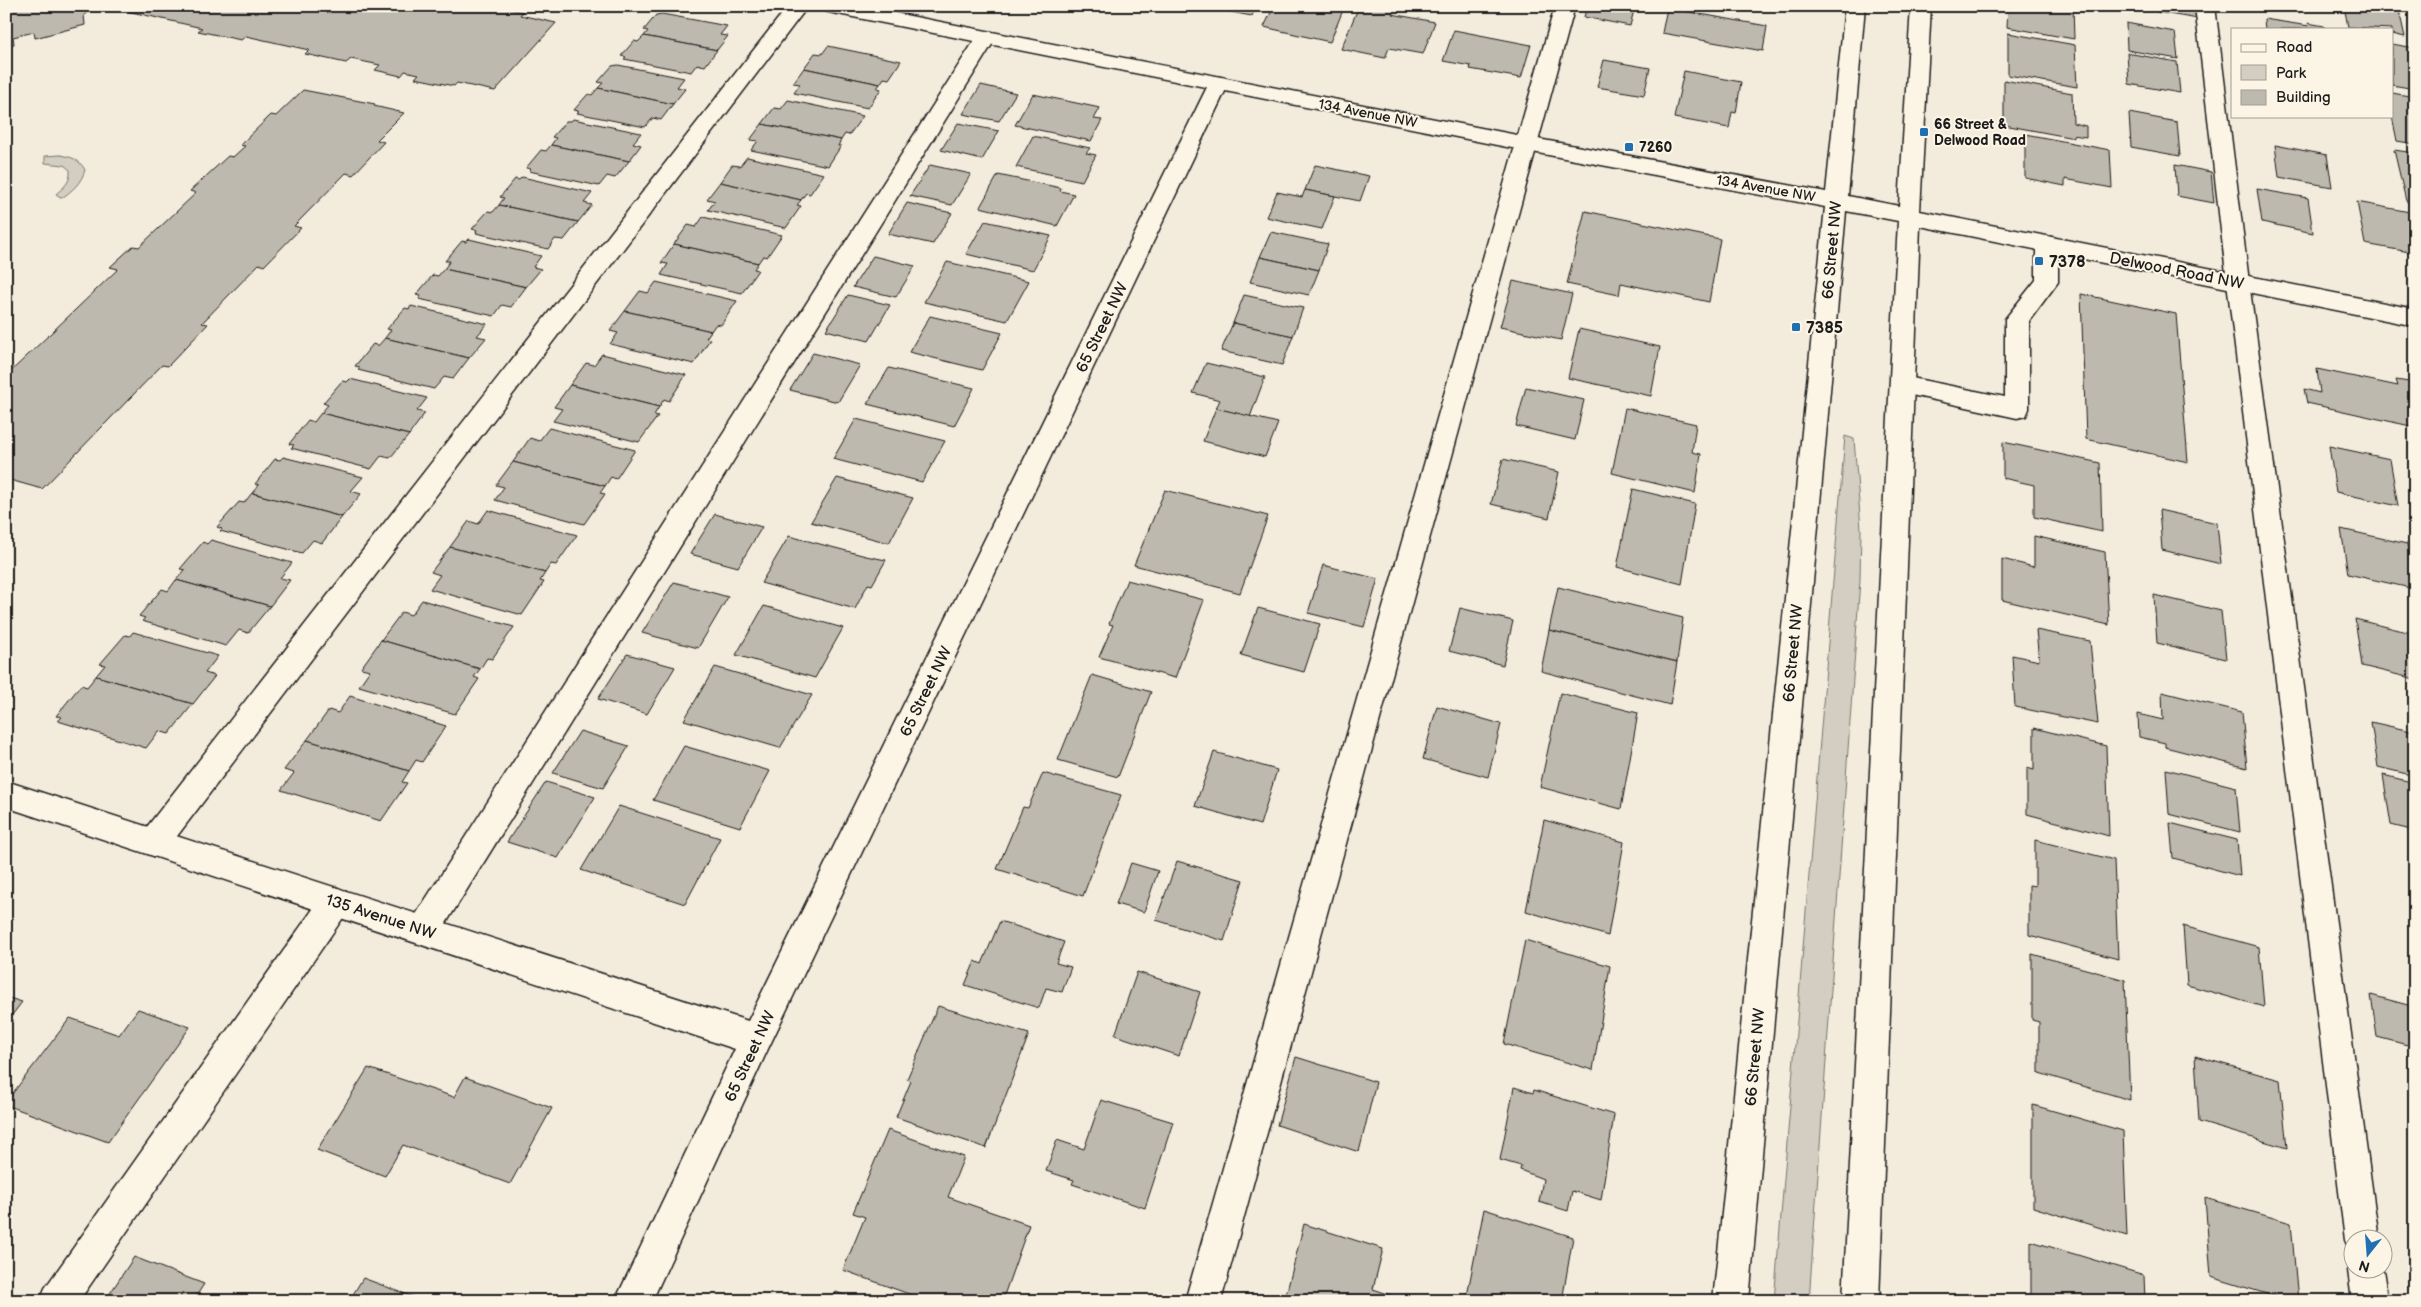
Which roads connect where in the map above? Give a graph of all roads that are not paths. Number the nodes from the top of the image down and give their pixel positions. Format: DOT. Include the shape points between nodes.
graph roads {
  1 [pos="798,6"];
  2 [pos="828,6"];
  3 [pos="1565,6"];
  4 [pos="1855,6"];
  5 [pos="1921,6"];
  6 [pos="2204,6"];
  7 [pos="986,38"];
  8 [pos="1219,83"];
  9 [pos="1527,144"];
  10 [pos="1835,201"];
  11 [pos="1910,216"];
  12 [pos="2047,244"];
  13 [pos="2238,282"];
  14 [pos="2415,318"];
  15 [pos="1902,385"];
  16 [pos="6,794"];
  17 [pos="154,842"];
  18 [pos="336,902"];
  19 [pos="424,930"];
  20 [pos="756,1040"];
  21 [pos="2361,1230"];
  22 [pos="2367,1280"];
  23 [pos="58,1301"];
  24 [pos="633,1301"];
  25 [pos="1203,1301"];
  26 [pos="1730,1301"];
  27 [pos="1861,1301"];
  28 [pos="2370,1301"];
  1 -- 17 [label="street"];
  2 -- 7 [label="street, 134 Avenue NW"];
  3 -- 9 [label="street"];
  4 -- 10 [label="street, 66 Street NW"];
  5 -- 11 [label="street"];
  6 -- 13 [label="street"];
  7 -- 8 [label="street, 134 Avenue NW"];
  7 -- 19 [label="street"];
  8 -- 9 [label="street, 134 Avenue NW"];
  8 -- 20 [label="street, 65 Street NW"];
  9 -- 10 [label="street, 134 Avenue NW"];
  9 -- 25 [label="street"];
  10 -- 11 [label="street, 134 Avenue NW"];
  10 -- 26 [label="street, 66 Street NW"];
  11 -- 12 [label="street, Delwood Road NW"];
  11 -- 15 [label="street"];
  12 -- 13 [label="street, Delwood Road NW"];
  12 -- 15 [label="street" via="2047,282 2017,319 2017,409"];
  13 -- 14 [label="street, Delwood Road NW"];
  13 -- 21 [label="street"];
  15 -- 27 [label="street"];
  16 -- 17 [label="street, 135 Avenue NW"];
  17 -- 18 [label="street, 135 Avenue NW"];
  18 -- 19 [label="street, 135 Avenue NW"];
  18 -- 23 [label="street"];
  19 -- 20 [label="street, 135 Avenue NW"];
  20 -- 24 [label="street, 65 Street NW"];
  22 -- 28 [label="street"];
}
